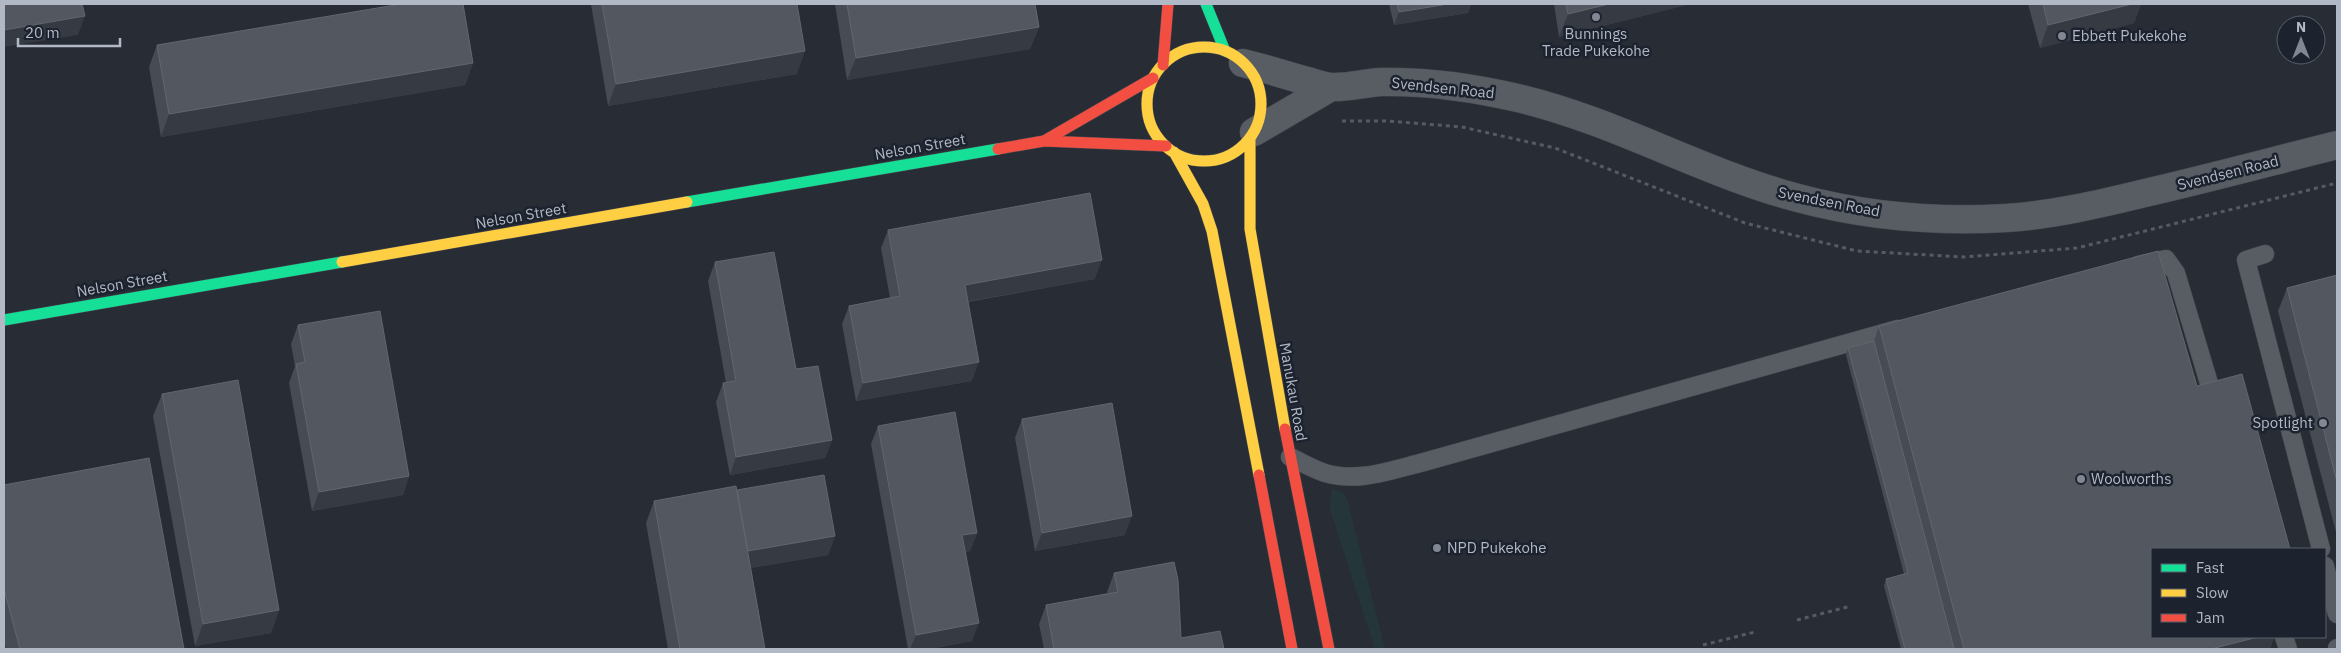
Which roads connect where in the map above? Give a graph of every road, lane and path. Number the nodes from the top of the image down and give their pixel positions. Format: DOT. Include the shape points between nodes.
graph roads {
  1 [pos="1168,4"];
  2 [pos="1206,4"];
  3 [pos="1234,57"];
  4 [pos="1163,65"];
  5 [pos="1153,78"];
  6 [pos="1331,87"];
  7 [pos="1252,135"];
  8 [pos="1044,141"];
  9 [pos="2337,145"];
  10 [pos="1170,149"];
  11 [pos="2265,254"];
  12 [pos="2124,269"];
  13 [pos="4,320"];
  14 [pos="1916,325"];
  15 [pos="2214,400"];
  16 [pos="1290,457"];
  17 [pos="2320,548"];
  18 [pos="2326,570"];
  19 [pos="1316,585"];
  20 [pos="1851,606"];
  21 [pos="2337,614"];
  22 [pos="1797,620"];
  23 [pos="1755,632"];
  24 [pos="1340,641"];
  25 [pos="1703,645"];
  26 [pos="1292,649"];
  27 [pos="1329,649"];
  1 -- 4 [label="main road"];
  2 -- 3 [label="main road"];
  3 -- 4 [label="main road" via="1209,47 1192,48"];
  3 -- 6 [label="street"];
  3 -- 7 [label="main road" via="1255,78 1260,95 1260,114"];
  4 -- 5 [label="main road"];
  5 -- 8 [label="main road, Nelson Street"];
  5 -- 10 [label="main road" via="1147,107 1150,122 1156,135"];
  6 -- 7 [label="street"];
  6 -- 9 [label="street, Svendsen Road" via="1383,82 1501,94 1590,119 1750,184 1792,197 1851,209 1928,218 2006,218 2063,210 2196,182"];
  7 -- 10 [label="main road" via="1238,150 1223,158 1206,161 1189,159"];
  7 -- 16 [label="main road, Manukau Road" via="1250,229"];
  8 -- 10 [label="main road, Nelson Street"];
  8 -- 13 [label="main road, Nelson Street"];
  10 -- 26 [label="main road" via="1203,204 1212,231"];
  11 -- 17 [label="lane" via="2246,260"];
  12 -- 15 [label="lane" via="2166,258 2176,273"];
  14 -- 16 [label="lane" via="1367,475 1326,473"];
  16 -- 19 [label="main road, Manukau Road"];
  18 -- 21 [label="lane"];
  19 -- 24 [label="main road"];
  19 -- 27 [label="main road, Manukau Road"];
  20 -- 22 [label="path"];
  23 -- 25 [label="path"];
}
